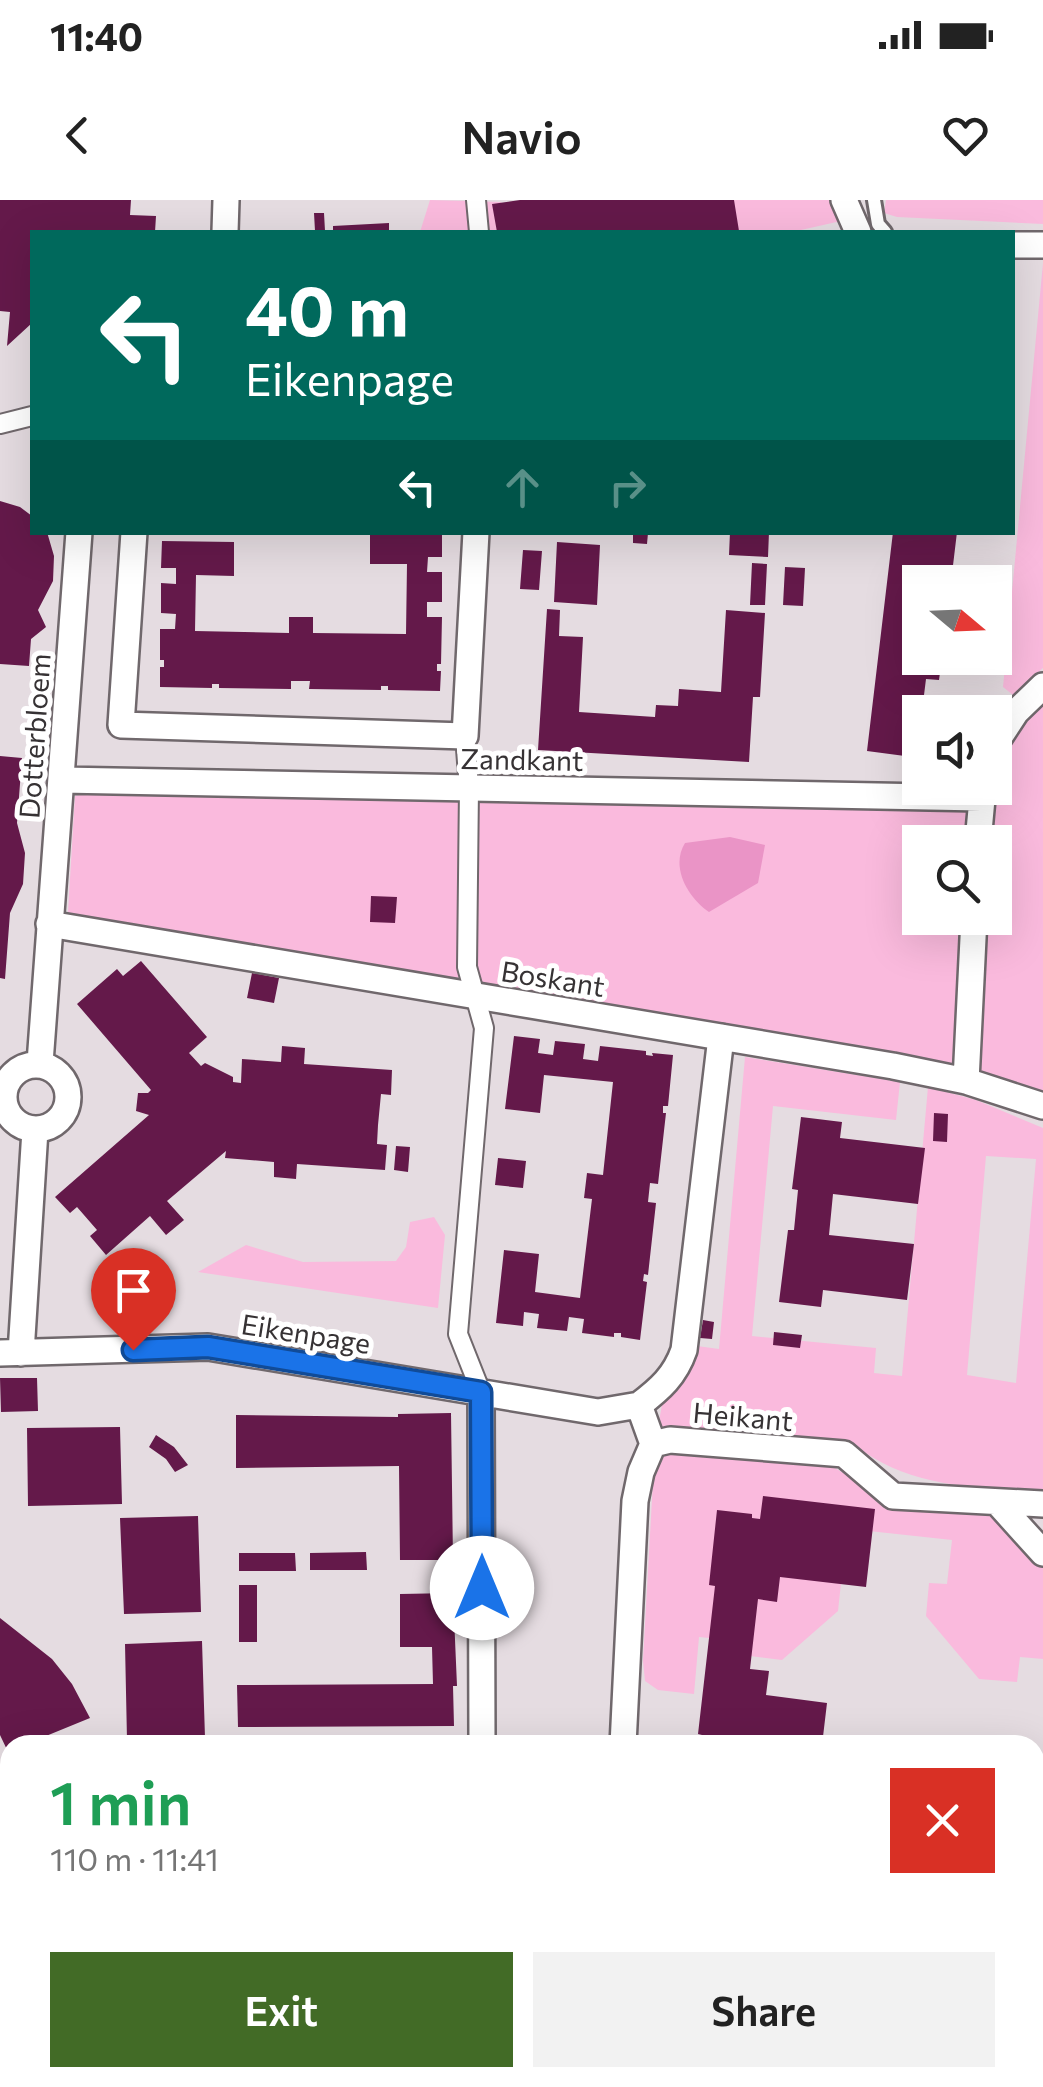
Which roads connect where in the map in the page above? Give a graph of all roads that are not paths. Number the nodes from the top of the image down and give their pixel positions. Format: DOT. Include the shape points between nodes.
graph roads {
  1 [pos="226,200"];
  2 [pos="476,200"];
  3 [pos="844,200"];
  4 [pos="874,200"];
  5 [pos="225,230"];
  6 [pos="479,230"];
  7 [pos="857,230"];
  8 [pos="883,230"];
  9 [pos="1043,244"];
  10 [pos="1015,245"];
  11 [pos="30,416"];
  12 [pos="0,424"];
  13 [pos="79,535"];
  14 [pos="134,535"];
  15 [pos="476,535"];
  16 [pos="1043,686"];
  17 [pos="1012,718"];
  18 [pos="465,736"];
  19 [pos="62,780"];
  20 [pos="469,788"];
  21 [pos="902,792"];
  22 [pos="49,924"];
  23 [pos="973,935"];
  24 [pos="476,996"];
  25 [pos="721,1037"];
  26 [pos="40,1064"];
  27 [pos="966,1081"];
  28 [pos="1043,1106"];
  29 [pos="35,1130"];
  30 [pos="10,1353"];
  31 [pos="481,1392"];
  32 [pos="639,1406"];
  33 [pos="652,1444"];
  34 [pos="996,1502"];
  35 [pos="1043,1504"];
  36 [pos="1043,1554"];
  37 [pos="482,1735"];
  38 [pos="623,1735"];
  1 -- 5 [label="street"];
  2 -- 6 [label="street"];
  3 -- 7 [label="street"];
  4 -- 8 [label="lane"];
  9 -- 10 [label="street"];
  11 -- 12 [label="street"];
  13 -- 19 [label="street, Dotterbloem"];
  14 -- 18 [label="street, Zandkant" via="121,724"];
  15 -- 18 [label="street, Zandkant"];
  16 -- 17 [label="street"];
  18 -- 20 [label="street"];
  19 -- 20 [label="street, Zandkant"];
  19 -- 22 [label="street, Dotterbloem"];
  20 -- 21 [label="street, Zandkant"];
  20 -- 24 [label="street" via="467,967"];
  22 -- 24 [label="street, Boskant"];
  22 -- 26 [label="street, Dotterbloem"];
  23 -- 27 [label="street"];
  24 -- 25 [label="street, Boskant"];
  24 -- 31 [label="street" via="484,1028 458,1334"];
  25 -- 27 [label="street, Boskant"];
  25 -- 32 [label="street" via="684,1350 677,1369"];
  26 -- 29 [label="street" via="58,1071 68,1088 68,1109 55,1125"];
  26 -- 29 [label="street" via="18,1068 5,1084 4,1105 15,1123"];
  27 -- 28 [label="street, Boskant"];
  29 -- 30 [label="street"];
  30 -- 31 [label="street, Eikenpage" via="208,1347"];
  31 -- 32 [label="street, Eikenpage" via="598,1412"];
  31 -- 37 [label="street"];
  32 -- 33 [label="street"];
  33 -- 34 [label="street, Heikant" via="844,1454 893,1496"];
  33 -- 38 [label="street" via="635,1501"];
  34 -- 35 [label="street, Heikant"];
  34 -- 36 [label="street"];
}
